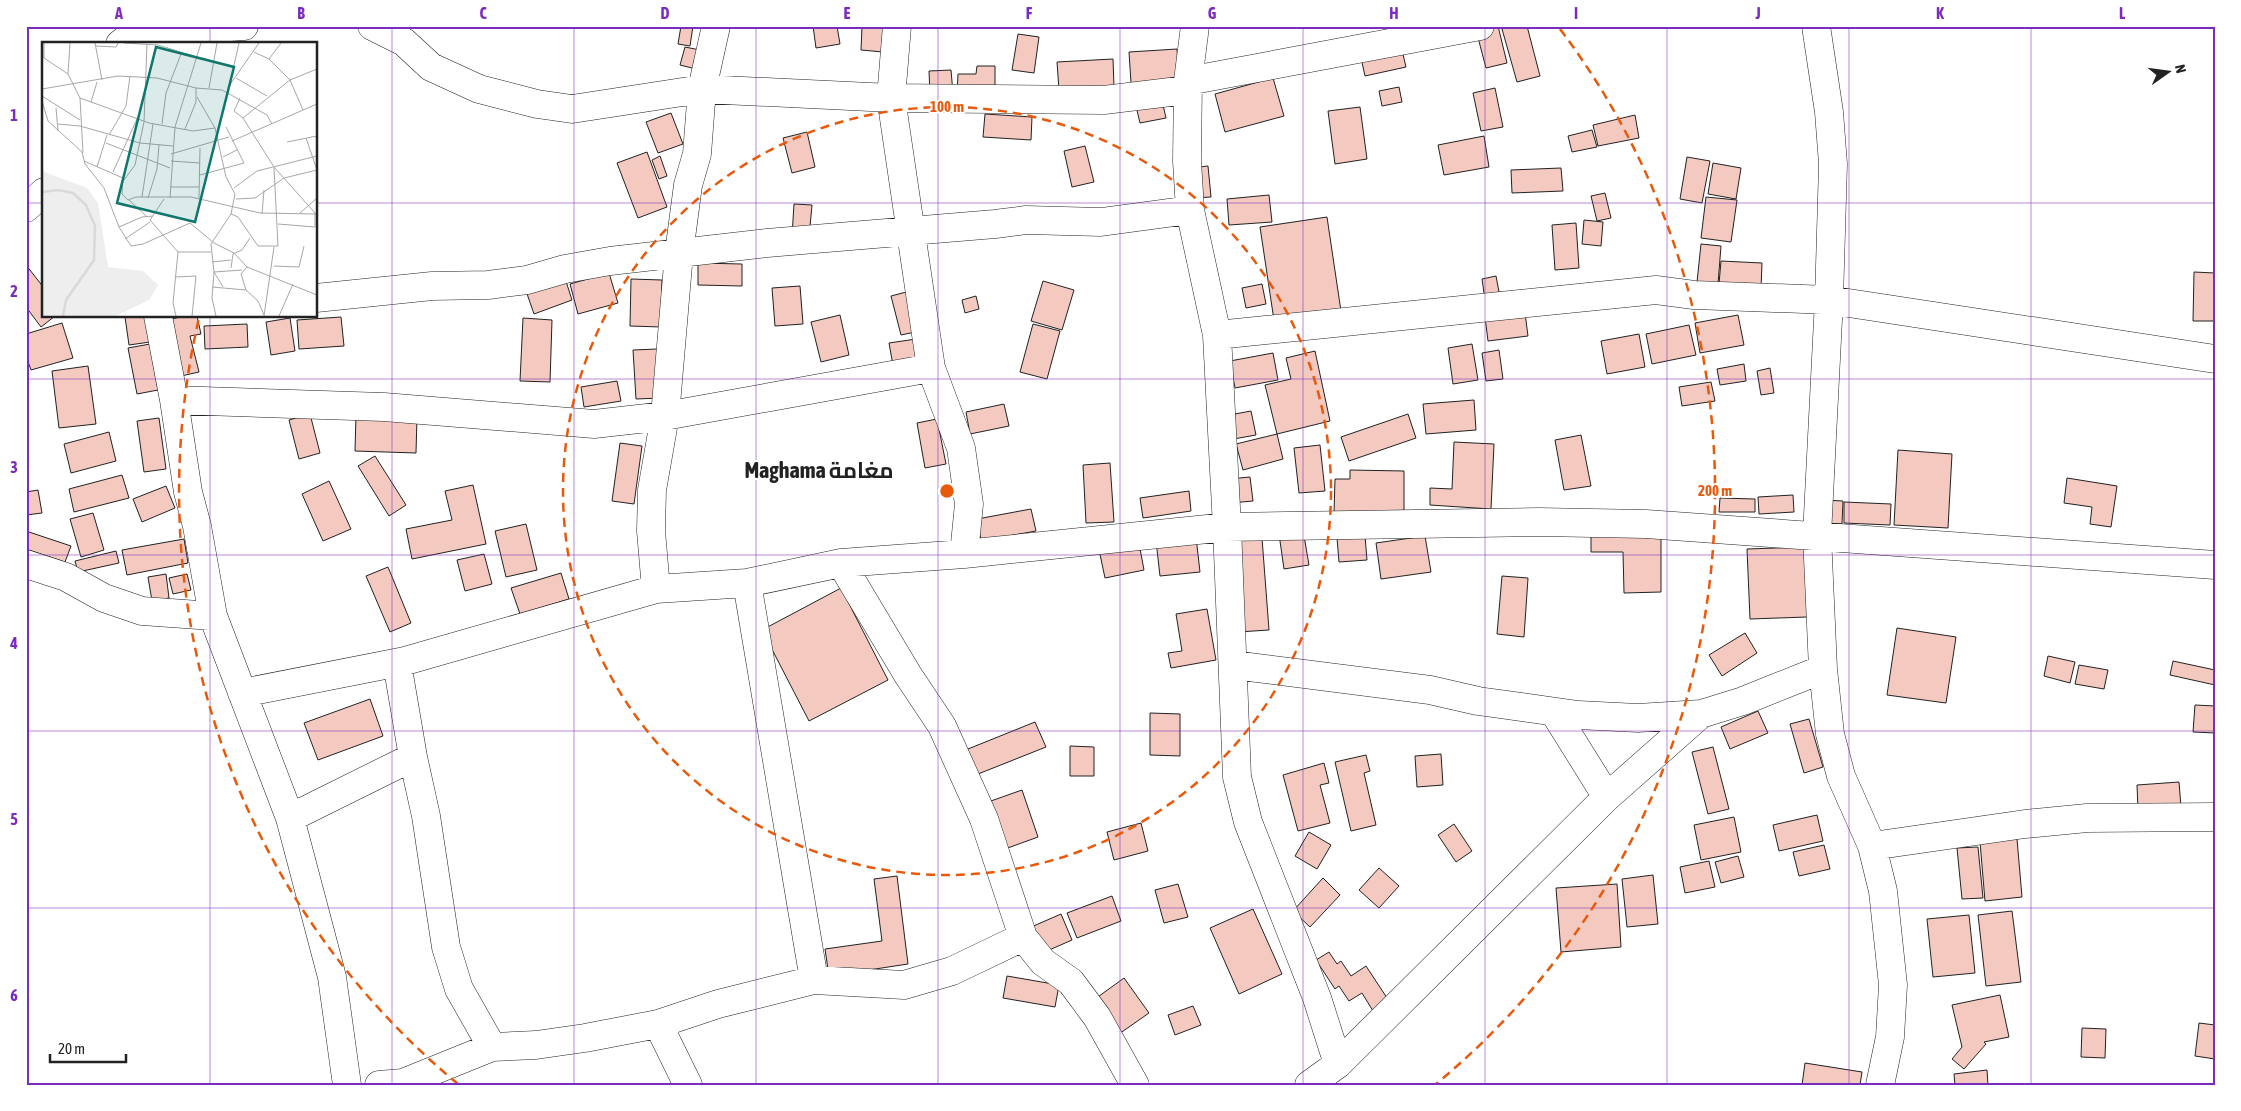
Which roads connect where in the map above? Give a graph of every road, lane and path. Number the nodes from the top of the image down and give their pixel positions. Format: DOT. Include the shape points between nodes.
graph roads {
  1 [pos="244,26"];
  2 [pos="372,26"];
  3 [pos="716,26"];
  4 [pos="897,26"];
  5 [pos="1195,26"];
  6 [pos="1480,26"];
  7 [pos="1816,26"];
  8 [pos="123,42"];
  9 [pos="1188,86"];
  10 [pos="702,89"];
  11 [pos="891,98"];
  12 [pos="42,194"];
  13 [pos="26,208"];
  14 [pos="1190,210"];
  15 [pos="912,232"];
  16 [pos="679,254"];
  17 [pos="318,298"];
  18 [pos="1829,300"];
  19 [pos="158,318"];
  20 [pos="1217,335"];
  21 [pos="2215,359"];
  22 [pos="931,368"];
  23 [pos="174,400"];
  24 [pos="665,416"];
  25 [pos="1227,527"];
  26 [pos="1817,535"];
  27 [pos="964,554"];
  28 [pos="841,563"];
  29 [pos="26,564"];
  30 [pos="2215,565"];
  31 [pos="747,583"];
  32 [pos="656,589"];
  33 [pos="213,616"];
  34 [pos="397,663"];
  35 [pos="1233,665"];
  36 [pos="1823,669"];
  37 [pos="242,693"];
  38 [pos="1554,712"];
  39 [pos="1701,714"];
  40 [pos="413,758"];
  41 [pos="1607,797"];
  42 [pos="2215,816"];
  43 [pos="290,818"];
  44 [pos="1872,846"];
  45 [pos="1023,937"];
  46 [pos="814,980"];
  47 [pos="658,1024"];
  48 [pos="492,1047"];
  49 [pos="1338,1064"];
  50 [pos="347,1085"];
  51 [pos="379,1085"];
  52 [pos="688,1085"];
  53 [pos="1135,1085"];
  54 [pos="1309,1085"];
  55 [pos="1880,1085"];
  1 -- 8 [label="street" via="133,34"];
  2 -- 10 [label="street" via="404,42 430,67 479,89 537,104 572,109"];
  3 -- 10 [label="street"];
  4 -- 11 [label="street"];
  5 -- 9 [label="street"];
  6 -- 9 [label="street"];
  7 -- 18 [label="street" via="1833,164"];
  9 -- 11 [label="street" via="1104,100"];
  9 -- 14 [label="street"];
  10 -- 11 [label="street"];
  10 -- 16 [label="street" via="697,154 688,185"];
  11 -- 15 [label="street"];
  12 -- 13 [label="street"];
  14 -- 15 [label="street" via="1101,222 1026,220"];
  14 -- 20 [label="street"];
  15 -- 16 [label="street" via="767,243"];
  15 -- 22 [label="street"];
  16 -- 17 [label="street" via="565,269 488,286 432,286"];
  16 -- 24 [label="street"];
  18 -- 20 [label="street" via="1694,295 1656,290"];
  18 -- 21 [label="street"];
  18 -- 26 [label="street"];
  19 -- 23 [label="street"];
  20 -- 25 [label="street"];
  22 -- 24 [label="street"];
  22 -- 27 [label="street" via="961,448 969,504"];
  23 -- 24 [label="street" via="384,406 594,424"];
  23 -- 33 [label="street" via="188,492"];
  24 -- 32 [label="street" via="652,490 650,532"];
  25 -- 26 [label="street" via="1539,522 1646,524"];
  25 -- 27 [label="street"];
  25 -- 35 [label="street"];
  26 -- 30 [label="street"];
  26 -- 36 [label="street"];
  27 -- 28 [label="street"];
  28 -- 31 [label="street"];
  28 -- 45 [label="street" via="942,726 984,819"];
  29 -- 33 [label="street" via="66,577 104,598 142,611"];
  31 -- 32 [label="street"];
  31 -- 46 [label="street"];
  32 -- 34 [label="street"];
  33 -- 37 [label="street"];
  34 -- 37 [label="street"];
  34 -- 40 [label="street"];
  35 -- 38 [label="street" via="1430,690"];
  35 -- 49 [label="street" via="1237,777 1248,822 1317,998"];
  36 -- 39 [label="street"];
  36 -- 44 [label="street" via="1830,734 1841,776"];
  37 -- 43 [label="street"];
  38 -- 39 [label="street" via="1638,718"];
  38 -- 41 [label="street"];
  39 -- 41 [label="street"];
  40 -- 43 [label="street"];
  40 -- 48 [label="street" via="426,816 446,947 459,989"];
  41 -- 49 [label="street"];
  42 -- 44 [label="street" via="2086,818"];
  43 -- 50 [label="street" via="332,977"];
  44 -- 55 [label="street" via="1883,891 1893,985 1890,1038"];
  45 -- 46 [label="street" via="952,971 904,985"];
  45 -- 53 [label="street" via="1043,962 1071,982 1097,1016"];
  46 -- 47 [label="street" via="718,1004"];
  47 -- 48 [label="street" via="536,1045"];
  47 -- 52 [label="street"];
  48 -- 51 [label="street" via="403,1083"];
  49 -- 54 [label="street"];
}
